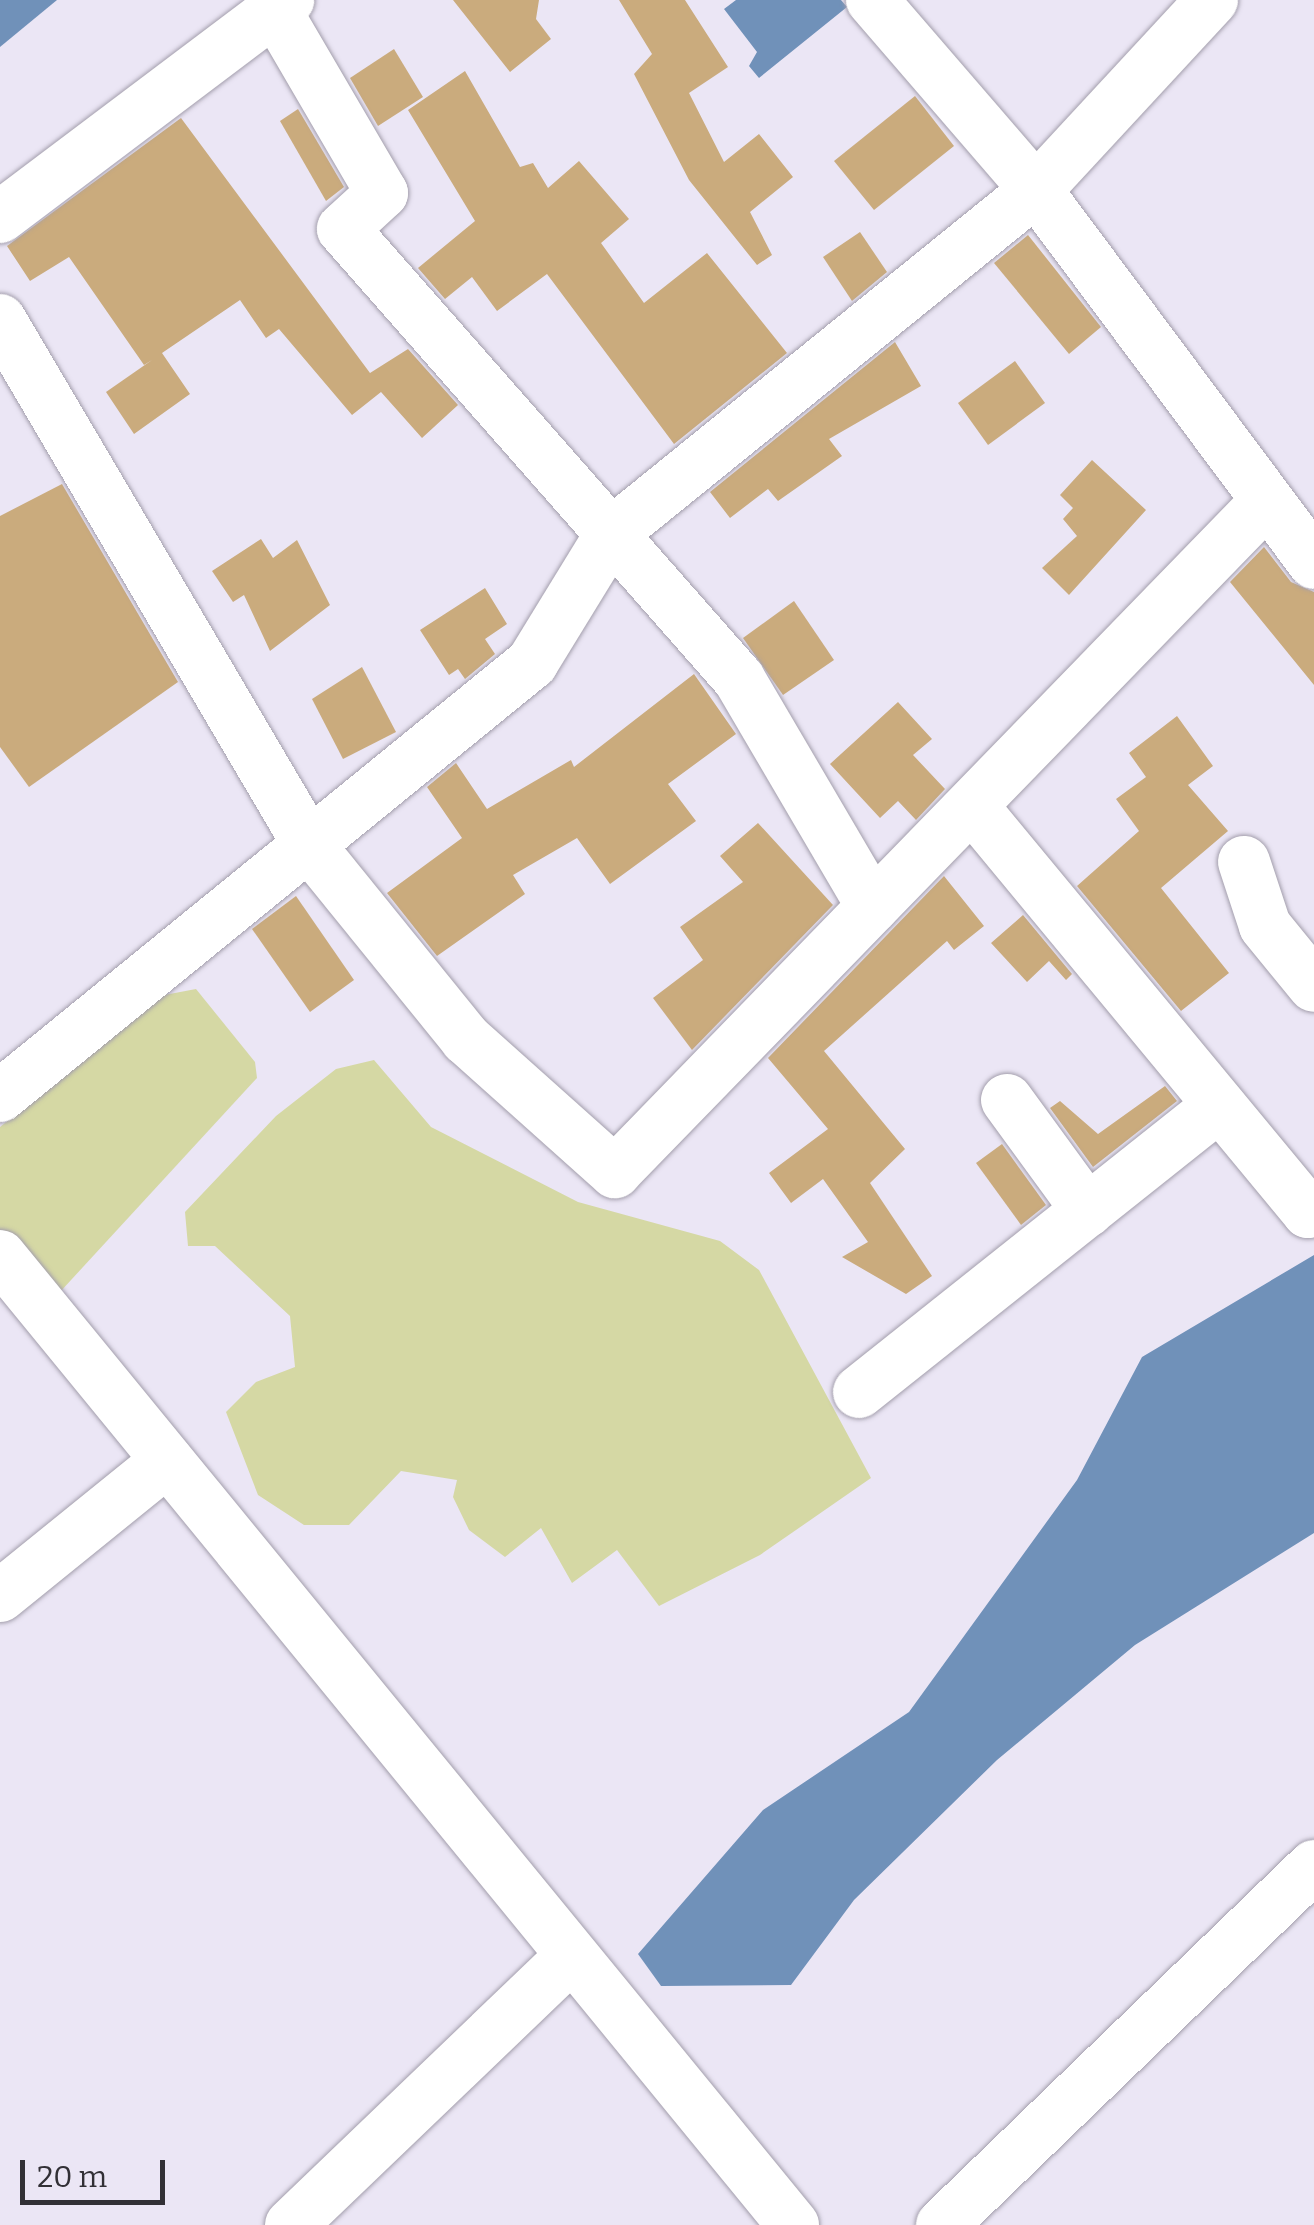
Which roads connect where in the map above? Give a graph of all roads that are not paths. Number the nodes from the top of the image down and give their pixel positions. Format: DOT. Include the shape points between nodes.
graph roads {
  1 [pos="872,0"];
  2 [pos="1212,0"];
  3 [pos="282,5"];
  4 [pos="1036,190"];
  5 [pos="0,217"];
  6 [pos="0,320"];
  7 [pos="1263,505"];
  8 [pos="611,534"];
  9 [pos="1314,564"];
  10 [pos="972,806"];
  11 [pos="310,845"];
  12 [pos="1244,862"];
  13 [pos="873,908"];
  14 [pos="1314,986"];
  15 [pos="0,1096"];
  16 [pos="1007,1100"];
  17 [pos="1219,1106"];
  18 [pos="1314,1208"];
  19 [pos="1088,1212"];
  20 [pos="0,1256"];
  21 [pos="860,1392"];
  22 [pos="166,1461"];
  23 [pos="0,1596"];
  24 [pos="1314,1866"];
  25 [pos="569,1958"];
  26 [pos="292,2225"];
  27 [pos="793,2225"];
  28 [pos="942,2225"];
  1 -- 4 [label="street"];
  2 -- 4 [label="street"];
  3 -- 5 [label="street"];
  3 -- 8 [label="street" via="382,193 342,229"];
  4 -- 7 [label="street"];
  4 -- 8 [label="street"];
  6 -- 11 [label="street"];
  7 -- 9 [label="street"];
  7 -- 10 [label="street"];
  8 -- 11 [label="street" via="532,663"];
  8 -- 13 [label="street" via="740,679"];
  10 -- 13 [label="street"];
  10 -- 17 [label="street"];
  11 -- 13 [label="street" via="466,1039 615,1172"];
  11 -- 15 [label="street"];
  12 -- 14 [label="street" via="1265,926"];
  16 -- 19 [label="street"];
  17 -- 18 [label="street" via="1308,1212"];
  17 -- 19 [label="street"];
  19 -- 21 [label="street"];
  20 -- 22 [label="street"];
  22 -- 23 [label="street"];
  22 -- 25 [label="street"];
  24 -- 28 [label="street"];
  25 -- 26 [label="street"];
  25 -- 27 [label="street"];
}
